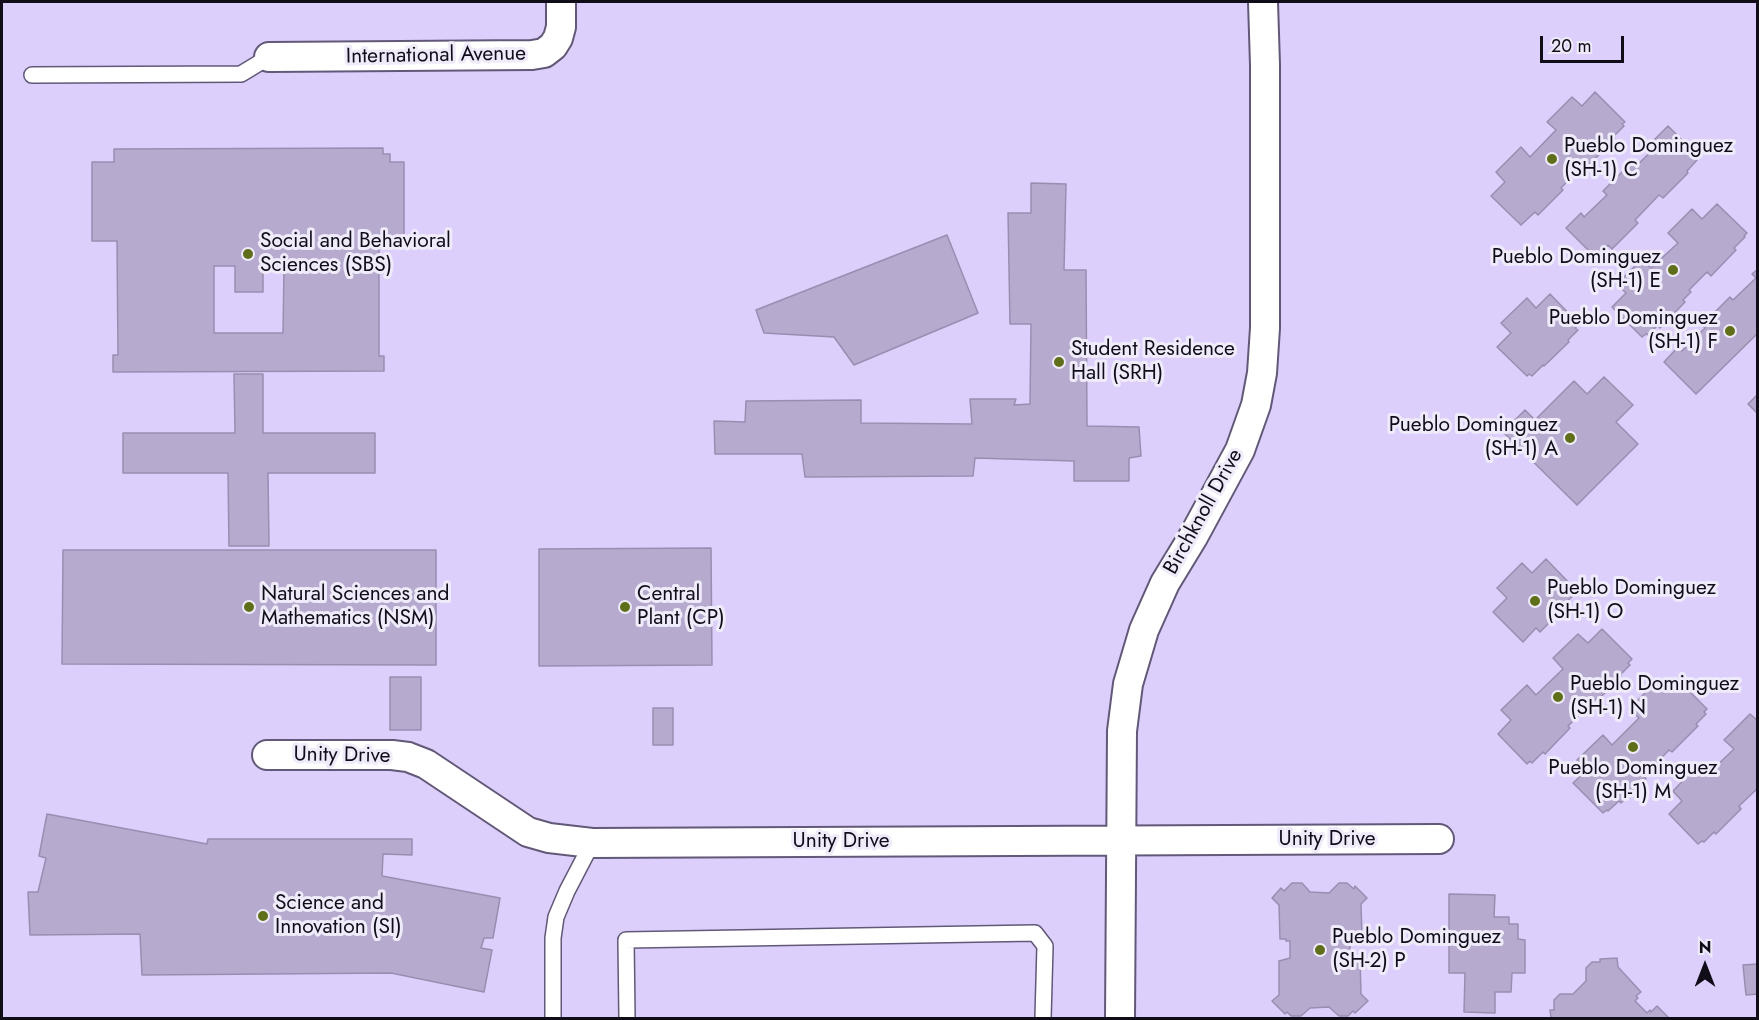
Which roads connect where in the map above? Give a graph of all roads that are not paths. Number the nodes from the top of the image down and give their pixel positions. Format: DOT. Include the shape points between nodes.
graph roads {
  1 [pos="561,2"];
  2 [pos="1263,2"];
  3 [pos="269,57"];
  4 [pos="32,75"];
  5 [pos="267,755"];
  6 [pos="1439,839"];
  7 [pos="1120,840"];
  8 [pos="592,843"];
  9 [pos="553,1018"];
  10 [pos="627,1018"];
  11 [pos="1043,1018"];
  12 [pos="1120,1018"];
  1 -- 3 [label="street, International Avenue" via="558,38 544,53"];
  2 -- 7 [label="street, Birchknoll Drive" via="1262,373 1256,405 1240,450 1165,583 1144,630 1128,684 1122,731"];
  3 -- 4 [label="lane" via="241,74"];
  5 -- 8 [label="street, Unity Drive" via="408,758 426,764 528,832"];
  6 -- 7 [label="street, Unity Drive"];
  7 -- 8 [label="street, Unity Drive"];
  7 -- 12 [label="street, Birchknoll Drive"];
  8 -- 9 [label="lane" via="556,917"];
  10 -- 11 [label="lane" via="626,939 1035,933 1045,946"];
}
